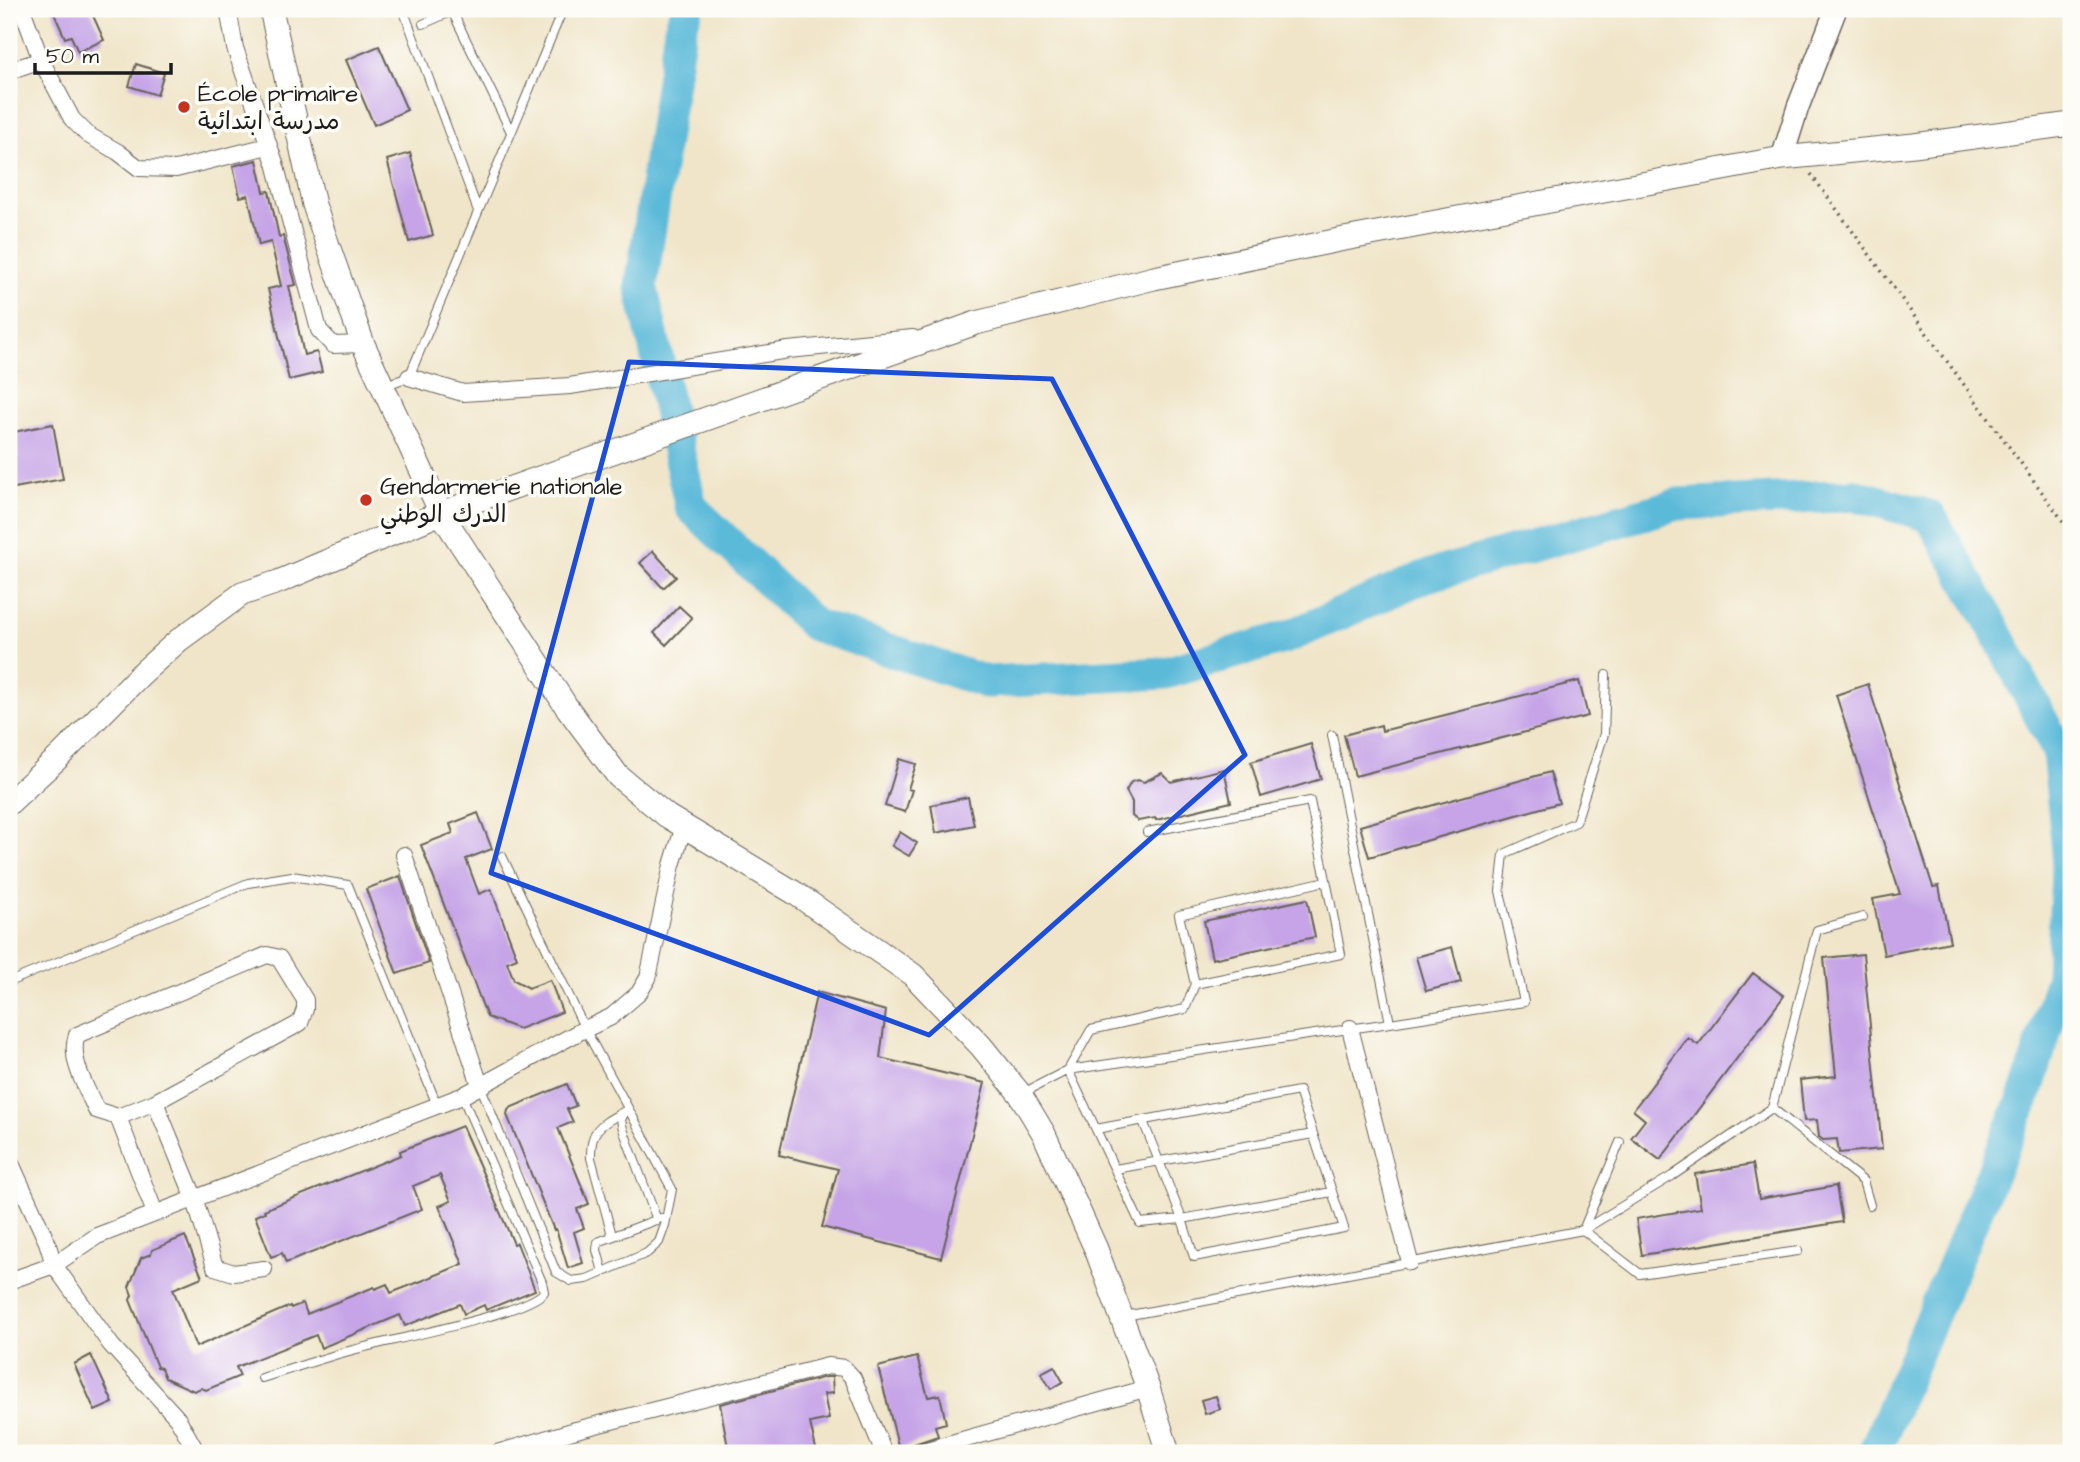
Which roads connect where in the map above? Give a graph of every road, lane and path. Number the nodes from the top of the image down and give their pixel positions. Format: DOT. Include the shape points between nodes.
graph roads {
  1 [pos="22,9"];
  2 [pos="228,9"];
  3 [pos="271,9"];
  4 [pos="403,9"];
  5 [pos="542,9"];
  6 [pos="1836,9"];
  7 [pos="455,10"];
  8 [pos="561,13"];
  9 [pos="424,23"];
  10 [pos="41,60"];
  11 [pos="9,71"];
  12 [pos="2071,124"];
  13 [pos="511,132"];
  14 [pos="268,146"];
  15 [pos="1791,158"];
  16 [pos="478,211"];
  17 [pos="939,336"];
  18 [pos="363,344"];
  19 [pos="409,377"];
  20 [pos="383,385"];
  21 [pos="441,513"];
  22 [pos="2071,532"];
  23 [pos="1606,675"];
  24 [pos="1332,735"];
  25 [pos="9,803"];
  26 [pos="684,827"];
  27 [pos="1147,832"];
  28 [pos="404,855"];
  29 [pos="502,856"];
  30 [pos="1326,881"];
  31 [pos="1863,916"];
  32 [pos="9,982"];
  33 [pos="1195,984"];
  34 [pos="1390,1023"];
  35 [pos="1350,1028"];
  36 [pos="585,1029"];
  37 [pos="1068,1070"];
  38 [pos="481,1085"];
  39 [pos="1020,1094"];
  40 [pos="462,1096"];
  41 [pos="155,1102"];
  42 [pos="437,1105"];
  43 [pos="1772,1108"];
  44 [pos="626,1110"];
  45 [pos="118,1117"];
  46 [pos="1143,1121"];
  47 [pos="1096,1129"];
  48 [pos="1313,1134"];
  49 [pos="1620,1142"];
  50 [pos="9,1159"];
  51 [pos="1159,1161"];
  52 [pos="1115,1169"];
  53 [pos="1332,1192"];
  54 [pos="194,1197"];
  55 [pos="1870,1205"];
  56 [pos="155,1213"];
  57 [pos="666,1216"];
  58 [pos="1182,1219"];
  59 [pos="657,1220"];
  60 [pos="1583,1230"];
  61 [pos="612,1235"];
  62 [pos="1798,1251"];
  63 [pos="1410,1262"];
  64 [pos="54,1265"];
  65 [pos="264,1269"];
  66 [pos="603,1272"];
  67 [pos="9,1281"];
  68 [pos="1122,1317"];
  69 [pos="262,1378"];
  70 [pos="1148,1388"];
  71 [pos="197,1453"];
  72 [pos="497,1453"];
  73 [pos="884,1453"];
  74 [pos="916,1453"];
  75 [pos="1168,1453"];
  1 -- 10 [label="street"];
  2 -- 14 [label="street" via="235,48"];
  3 -- 18 [label="main road" via="314,205"];
  4 -- 16 [label="lane"];
  5 -- 8 [label="lane"];
  6 -- 15 [label="main road" via="1796,111"];
  7 -- 9 [label="lane"];
  7 -- 13 [label="lane"];
  8 -- 13 [label="lane"];
  10 -- 11 [label="street"];
  10 -- 14 [label="street" via="72,119 139,168 176,169"];
  12 -- 15 [label="main road"];
  13 -- 16 [label="lane"];
  14 -- 18 [label="street" via="318,330 332,345"];
  15 -- 17 [label="main road" via="1154,278"];
  15 -- 22 [label="path"];
  16 -- 19 [label="lane"];
  17 -- 19 [label="street" via="788,350 570,386 463,393"];
  17 -- 21 [label="main road"];
  18 -- 20 [label="main road"];
  19 -- 20 [label="lane"];
  20 -- 21 [label="main road"];
  21 -- 25 [label="main road" via="242,594 141,674"];
  21 -- 26 [label="main road" via="566,706 618,776"];
  23 -- 34 [label="lane" via="1604,734 1576,822 1504,854 1500,891 1524,1002"];
  24 -- 34 [label="lane"];
  26 -- 36 [label="street" via="648,978 628,1004"];
  26 -- 39 [label="main road" via="795,893 913,975"];
  27 -- 30 [label="lane" via="1310,801"];
  28 -- 38 [label="street"];
  29 -- 36 [label="lane"];
  30 -- 33 [label="lane" via="1179,915"];
  30 -- 33 [label="lane" via="1341,954"];
  31 -- 43 [label="lane" via="1817,930"];
  32 -- 42 [label="lane" via="248,883 292,876 348,885"];
  33 -- 37 [label="lane" via="1185,1009 1091,1030"];
  34 -- 35 [label="lane"];
  35 -- 37 [label="lane"];
  35 -- 63 [label="street"];
  36 -- 38 [label="street"];
  36 -- 44 [label="lane"];
  37 -- 39 [label="lane"];
  37 -- 47 [label="lane"];
  38 -- 40 [label="street"];
  38 -- 66 [label="lane" via="556,1272 571,1281"];
  39 -- 68 [label="main road" via="1044,1134"];
  40 -- 42 [label="street"];
  40 -- 69 [label="lane" via="544,1292 511,1310"];
  41 -- 45 [label="street"];
  41 -- 45 [label="street" via="300,1023 305,1000 279,958 267,955 77,1035 74,1055 96,1110"];
  41 -- 54 [label="street"];
  42 -- 54 [label="street"];
  43 -- 55 [label="lane" via="1864,1181"];
  43 -- 60 [label="lane"];
  44 -- 57 [label="lane" via="672,1189"];
  44 -- 59 [label="lane" via="623,1129"];
  44 -- 61 [label="lane" via="602,1124 590,1145"];
  45 -- 56 [label="street"];
  46 -- 47 [label="lane"];
  46 -- 48 [label="lane" via="1299,1091"];
  46 -- 51 [label="lane"];
  47 -- 52 [label="lane"];
  48 -- 51 [label="lane"];
  48 -- 53 [label="lane"];
  49 -- 60 [label="lane"];
  50 -- 64 [label="street"];
  51 -- 52 [label="lane"];
  51 -- 58 [label="lane"];
  52 -- 58 [label="lane" via="1140,1223"];
  53 -- 58 [label="lane"];
  53 -- 58 [label="lane" via="1344,1228 1194,1257"];
  54 -- 56 [label="street"];
  54 -- 65 [label="street" via="215,1267 234,1273"];
  56 -- 64 [label="street" via="97,1236"];
  57 -- 59 [label="lane"];
  57 -- 66 [label="lane" via="659,1242 647,1253"];
  59 -- 61 [label="lane"];
  60 -- 62 [label="lane" via="1640,1274"];
  60 -- 63 [label="lane"];
  61 -- 66 [label="lane" via="598,1242"];
  63 -- 68 [label="lane"];
  64 -- 67 [label="street"];
  64 -- 71 [label="street" via="111,1345 178,1419"];
  68 -- 70 [label="main road"];
  70 -- 74 [label="street"];
  70 -- 75 [label="main road"];
  72 -- 73 [label="street" via="828,1366 844,1368 853,1378"];
}
